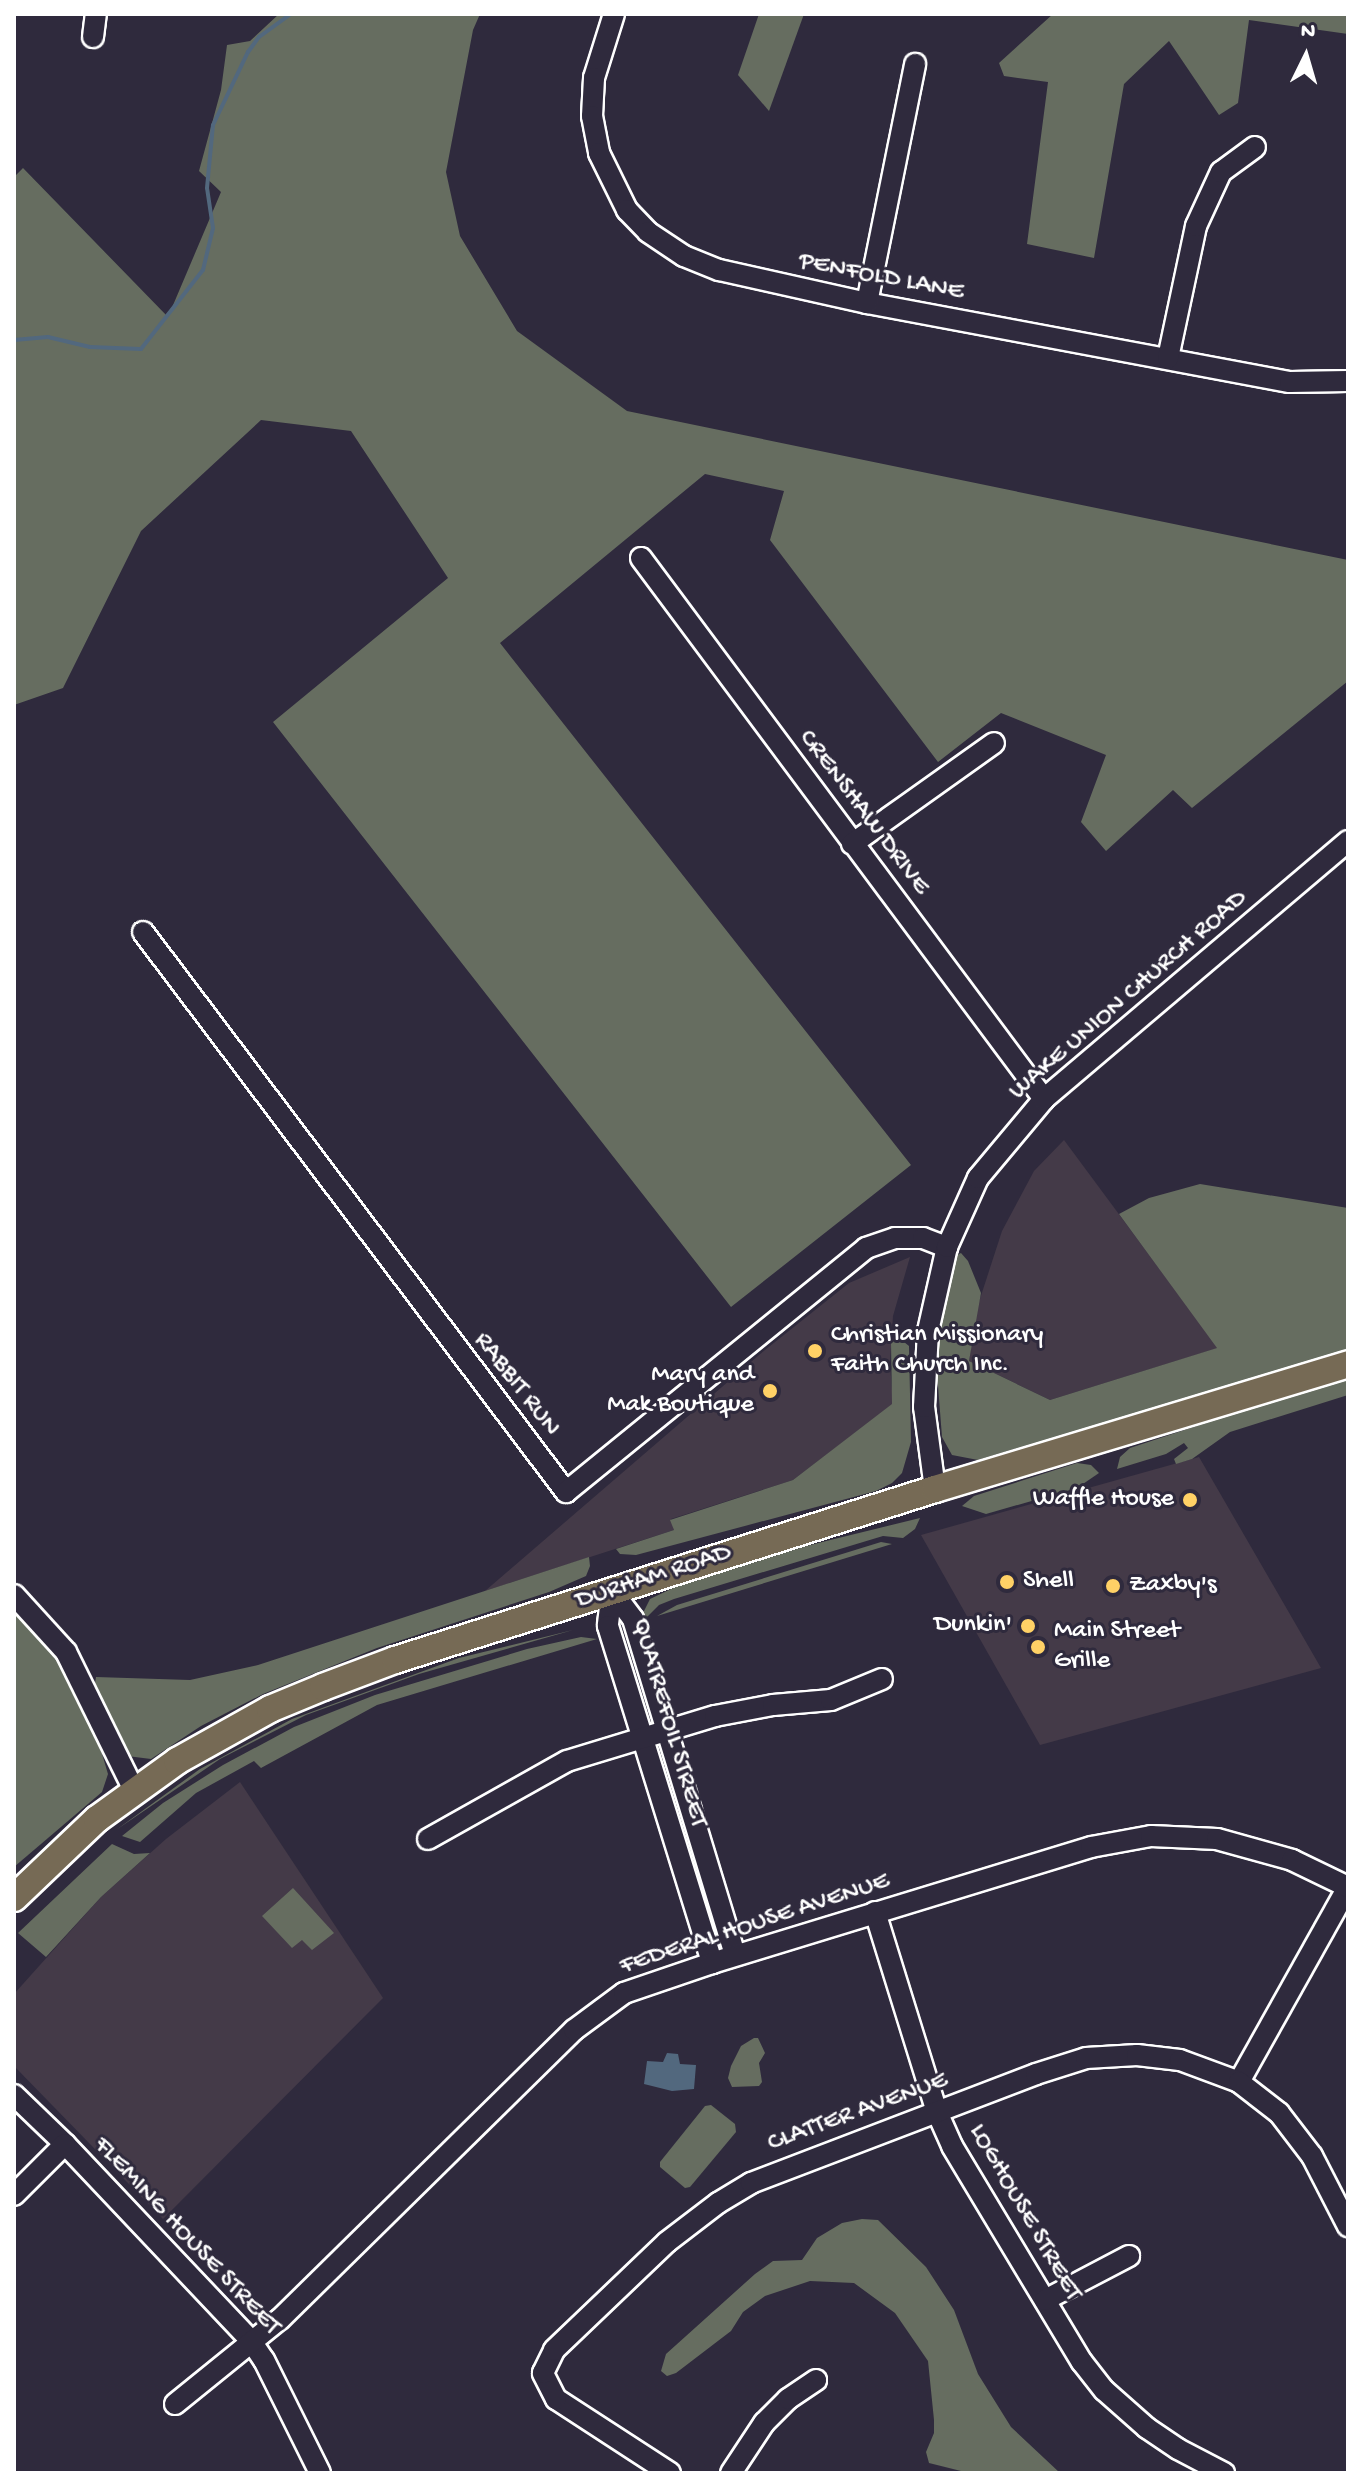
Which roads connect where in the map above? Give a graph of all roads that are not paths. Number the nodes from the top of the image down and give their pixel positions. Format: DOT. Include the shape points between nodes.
graph roads {
  1 [pos="96,14"];
  2 [pos="614,14"];
  3 [pos="93,37"];
  4 [pos="915,64"];
  5 [pos="1255,147"];
  6 [pos="867,303"];
  7 [pos="1168,358"];
  8 [pos="1348,381"];
  9 [pos="641,558"];
  10 [pos="994,743"];
  11 [pos="1348,841"];
  12 [pos="852,844"];
  13 [pos="143,932"];
  14 [pos="1044,1099"];
  15 [pos="947,1247"];
  16 [pos="1348,1364"];
  17 [pos="935,1489"];
  18 [pos="612,1591"];
  19 [pos="14,1595"];
  20 [pos="882,1679"];
  21 [pos="667,1730"];
  22 [pos="643,1736"];
  23 [pos="135,1792"];
  24 [pos="428,1839"];
  25 [pos="1348,1887"];
  26 [pos="14,1898"];
  27 [pos="875,1912"];
  28 [pos="735,1955"];
  29 [pos="712,1963"];
  30 [pos="1239,2082"];
  31 [pos="14,2095"];
  32 [pos="937,2112"];
  33 [pos="65,2144"];
  34 [pos="14,2195"];
  35 [pos="1348,2226"];
  36 [pos="1129,2256"];
  37 [pos="1045,2300"];
  38 [pos="251,2341"];
  39 [pos="816,2380"];
  40 [pos="175,2404"];
  41 [pos="320,2473"];
  42 [pos="670,2473"];
  43 [pos="731,2473"];
  44 [pos="1224,2473"];
  1 -- 3 [label="street"];
  2 -- 6 [label="street, PENFOLD LANE" via="596,65 592,116 603,165 627,210 684,256 719,270"];
  4 -- 6 [label="street"];
  5 -- 7 [label="street" via="1221,172 1196,226"];
  6 -- 7 [label="street, PENFOLD LANE"];
  7 -- 8 [label="street, PENFOLD LANE" via="1290,382"];
  9 -- 12 [label="street, CRENSHAW DRIVE"];
  10 -- 12 [label="street"];
  11 -- 14 [label="street, WAKE UNION CHURCH ROAD"];
  12 -- 14 [label="street, CRENSHAW DRIVE"];
  13 -- 15 [label="street, RABBIT RUN" via="566,1492 866,1248 895,1238 923,1238"];
  14 -- 15 [label="street, WAKE UNION CHURCH ROAD" via="978,1178"];
  15 -- 17 [label="street, WAKE UNION CHURCH ROAD" via="935,1290 925,1374"];
  16 -- 17 [label="main road, DURHAM ROAD"];
  17 -- 18 [label="main road, DURHAM ROAD"];
  18 -- 21 [label="street, QUATREFOIL STREET" via="633,1619"];
  18 -- 22 [label="street, QUATREFOIL STREET" via="608,1626"];
  18 -- 23 [label="main road, DURHAM ROAD" via="323,1687 223,1734"];
  19 -- 23 [label="street" via="66,1652"];
  20 -- 21 [label="street" via="831,1700 773,1705"];
  21 -- 22 [label="street"];
  21 -- 28 [label="street, QUATREFOIL STREET"];
  22 -- 24 [label="street" via="567,1761"];
  22 -- 29 [label="street, QUATREFOIL STREET"];
  23 -- 26 [label="main road, DURHAM ROAD" via="55,1856"];
  25 -- 27 [label="street, FEDERAL HOUSE AVENUE" via="1292,1860 1217,1839 1151,1836 1091,1847"];
  25 -- 30 [label="street"];
  27 -- 28 [label="street, FEDERAL HOUSE AVENUE"];
  27 -- 32 [label="street, LOGHOUSE STREET"];
  28 -- 29 [label="street, FEDERAL HOUSE AVENUE"];
  29 -- 38 [label="street, FEDERAL HOUSE AVENUE" via="624,1993 574,2030 280,2319"];
  30 -- 32 [label="street, CLATTER AVENUE" via="1180,2060 1117,2054 1068,2063"];
  30 -- 35 [label="street, CLATTER AVENUE" via="1279,2113 1312,2156"];
  31 -- 33 [label="street, FLEMING HOUSE STREET"];
  32 -- 37 [label="street, LOGHOUSE STREET"];
  32 -- 42 [label="street, CLATTER AVENUE" via="798,2162 729,2196 667,2242 554,2350 543,2373 556,2399"];
  33 -- 34 [label="street"];
  33 -- 38 [label="street, FLEMING HOUSE STREET"];
  36 -- 37 [label="street"];
  37 -- 44 [label="street, LOGHOUSE STREET" via="1082,2362 1123,2408 1178,2449"];
  38 -- 40 [label="street, FEDERAL HOUSE AVENUE"];
  38 -- 41 [label="street, FLEMING HOUSE STREET"];
  39 -- 43 [label="street" via="764,2423"];
}
